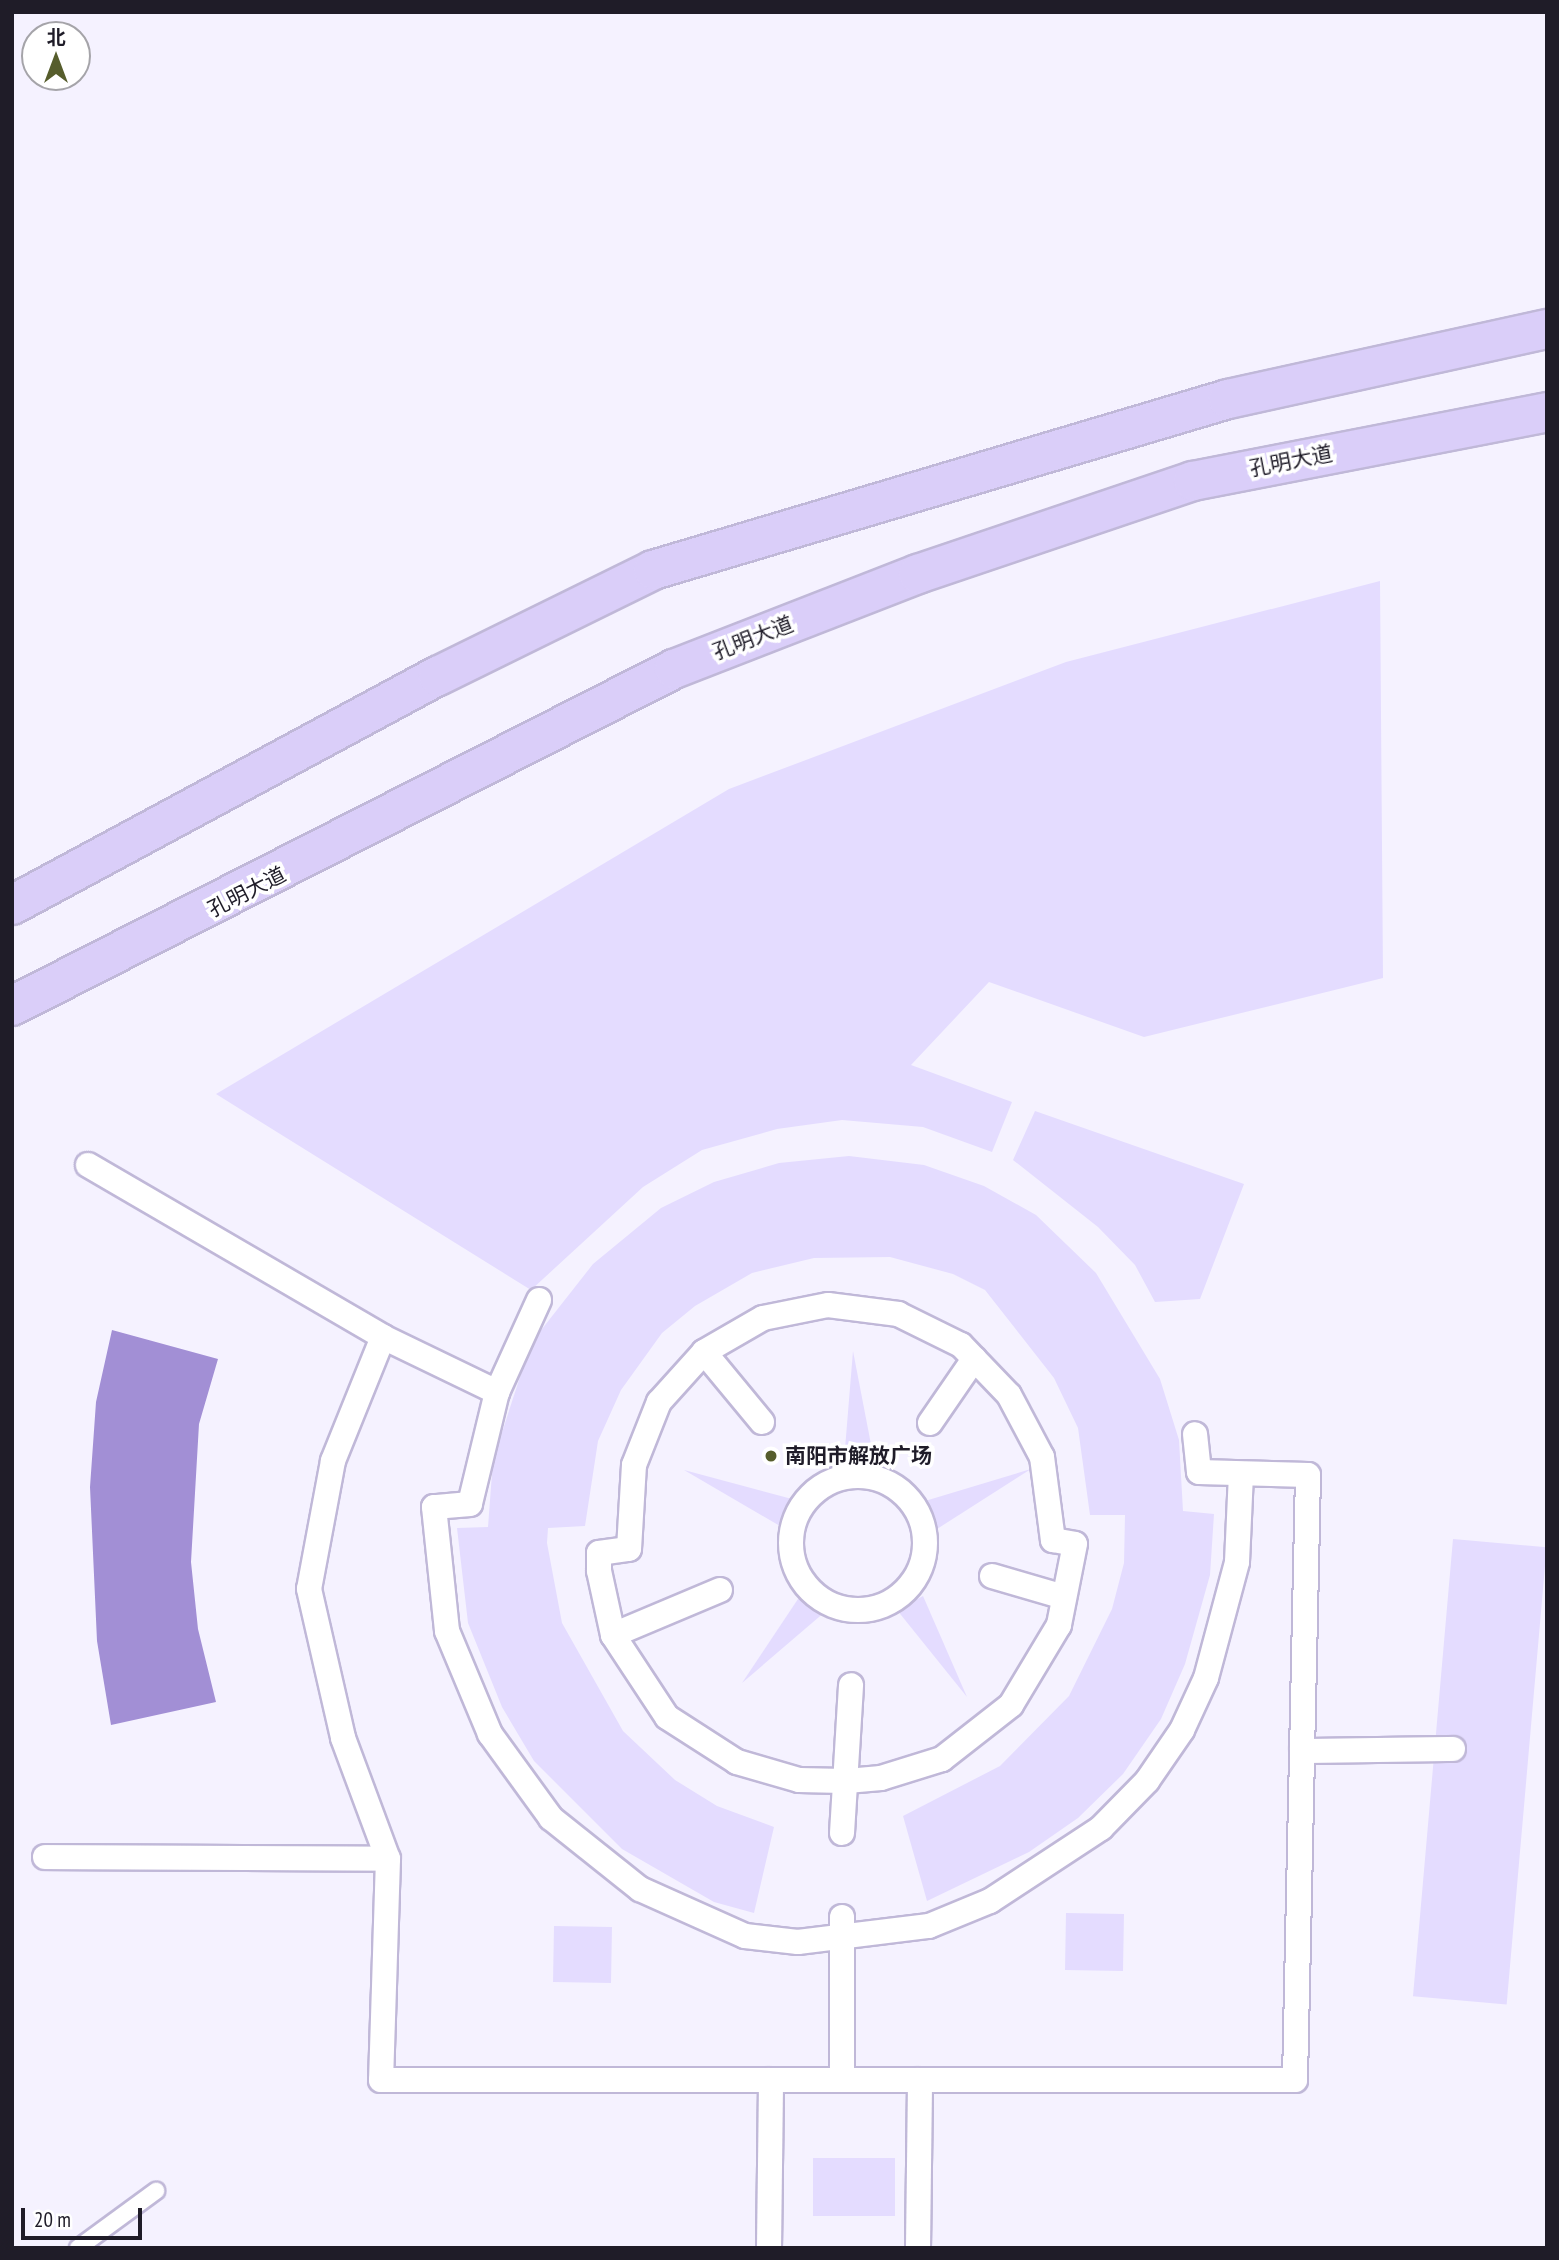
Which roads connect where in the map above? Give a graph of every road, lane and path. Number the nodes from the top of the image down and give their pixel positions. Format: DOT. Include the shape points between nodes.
graph roads {
  1 [pos="1547,329"];
  2 [pos="1547,412"];
  3 [pos="12,905"];
  4 [pos="12,1006"];
  5 [pos="88,1165"];
  6 [pos="539,1300"];
  7 [pos="383,1336"];
  8 [pos="704,1352"];
  9 [pos="974,1359"];
  10 [pos="497,1392"];
  11 [pos="762,1422"];
  12 [pos="930,1423"];
  13 [pos="1195,1434"];
  14 [pos="1241,1474"];
  15 [pos="992,1576"];
  16 [pos="720,1590"];
  17 [pos="1065,1597"];
  18 [pos="881,1606"];
  19 [pos="614,1635"];
  20 [pos="851,1685"];
  21 [pos="1452,1749"];
  22 [pos="1302,1751"];
  23 [pos="844,1782"];
  24 [pos="842,1833"];
  25 [pos="44,1857"];
  26 [pos="388,1859"];
  27 [pos="843,1928"];
  28 [pos="771,2080"];
  29 [pos="842,2080"];
  30 [pos="920,2080"];
  31 [pos="156,2191"];
  32 [pos="78,2248"];
  33 [pos="769,2248"];
  34 [pos="918,2248"];
  1 -- 3 [label="main road" via="1228,399 653,570 438,676"];
  2 -- 4 [label="main road, 孔明大道" via="1193,481 905,579 674,669"];
  5 -- 7 [label="street"];
  6 -- 10 [label="street"];
  7 -- 10 [label="street"];
  7 -- 26 [label="street" via="333,1461 309,1589 343,1738"];
  8 -- 9 [label="street" via="763,1318 849,1305 898,1314 961,1345"];
  8 -- 11 [label="street"];
  8 -- 19 [label="street" via="659,1402 634,1465 629,1549 599,1553"];
  9 -- 12 [label="street"];
  9 -- 17 [label="street" via="1009,1395 1042,1457 1053,1541 1075,1544"];
  10 -- 27 [label="street" via="470,1504 434,1507 447,1631 486,1726 515,1775 594,1856 687,1915 745,1936"];
  13 -- 14 [label="street" via="1199,1472"];
  14 -- 22 [label="street" via="1308,1475"];
  14 -- 27 [label="street" via="1237,1562 1224,1620 1182,1730 1147,1781 1101,1828 990,1901 929,1926"];
  15 -- 17 [label="street"];
  16 -- 19 [label="street"];
  17 -- 23 [label="street" via="1059,1625 1037,1671 976,1736 942,1759 881,1778"];
  18 -- 18 [label="street" via="836,1606 801,1580 791,1536 797,1515 828,1483 849,1476 881,1480 908,1497 920,1516 924,1558 916,1579"];
  19 -- 23 [label="street" via="641,1685 703,1744 799,1780"];
  20 -- 23 [label="street"];
  21 -- 22 [label="street"];
  22 -- 30 [label="street" via="1295,2080"];
  23 -- 24 [label="street"];
  25 -- 26 [label="street"];
  26 -- 28 [label="street" via="381,2080"];
  27 -- 29 [label="street"];
  28 -- 29 [label="street"];
  28 -- 33 [label="street"];
  29 -- 30 [label="street"];
  30 -- 34 [label="street"];
  31 -- 32 [label="lane"];
}
